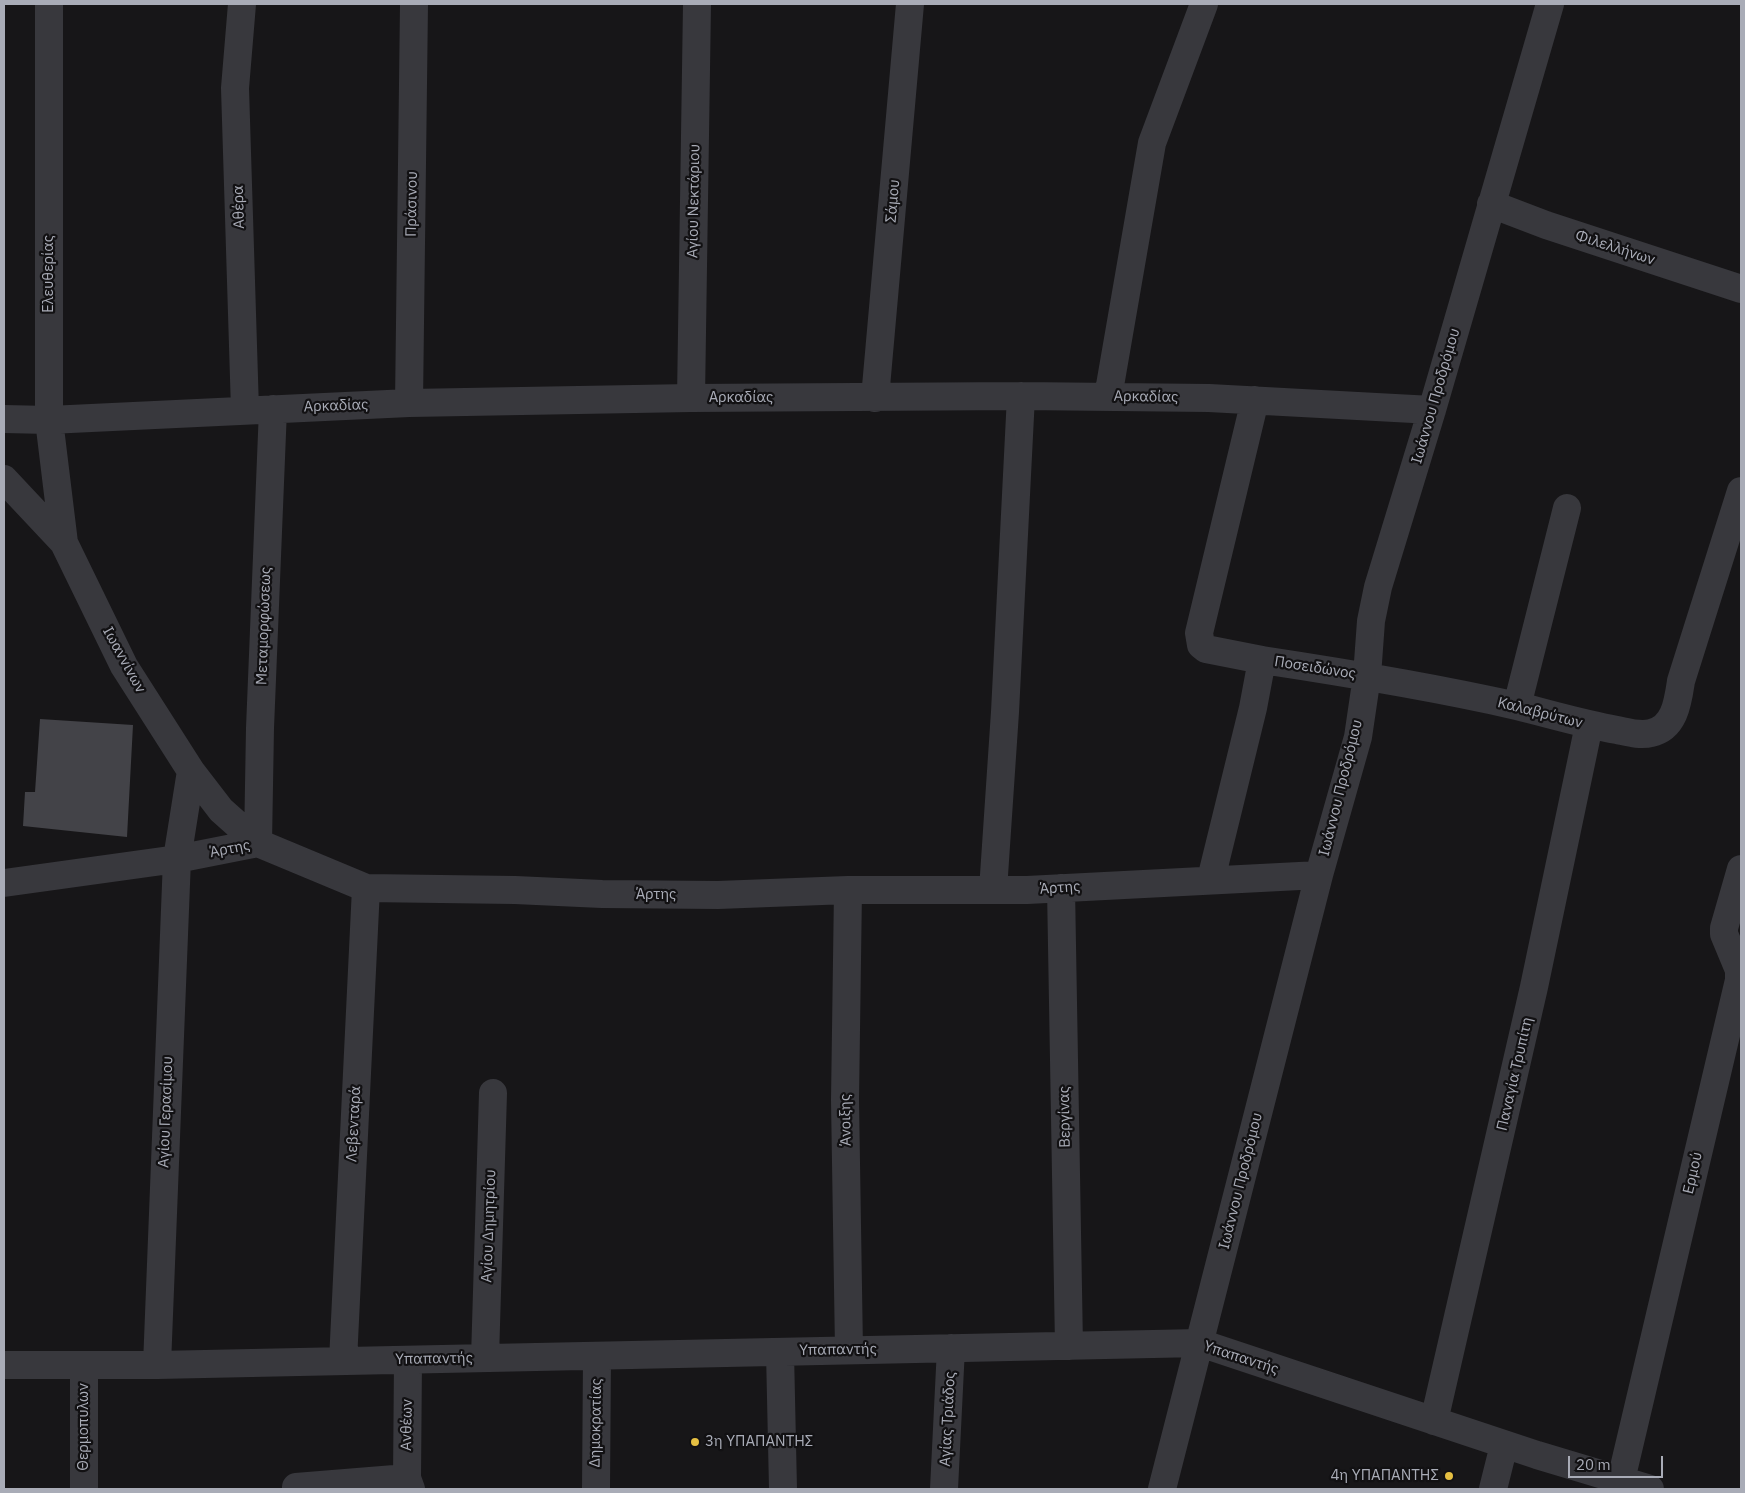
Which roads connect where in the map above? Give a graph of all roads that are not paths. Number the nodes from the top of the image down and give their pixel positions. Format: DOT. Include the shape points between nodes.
graph roads {
  1 [pos="49,4"];
  2 [pos="242,4"];
  3 [pos="414,4"];
  4 [pos="696,4"];
  5 [pos="910,4"];
  6 [pos="1204,4"];
  7 [pos="1550,4"];
  8 [pos="1491,204"];
  9 [pos="1741,289"];
  10 [pos="1021,396"];
  11 [pos="1108,397"];
  12 [pos="691,398"];
  13 [pos="875,398"];
  14 [pos="1255,400"];
  15 [pos="409,403"];
  16 [pos="273,409"];
  17 [pos="244,410"];
  18 [pos="1432,410"];
  19 [pos="4,419"];
  20 [pos="49,420"];
  21 [pos="4,479"];
  22 [pos="1741,491"];
  23 [pos="1567,508"];
  24 [pos="64,543"];
  25 [pos="1262,660"];
  26 [pos="1367,676"];
  27 [pos="1517,706"];
  28 [pos="1588,725"];
  29 [pos="192,771"];
  30 [pos="258,843"];
  31 [pos="177,859"];
  32 [pos="1741,869"];
  33 [pos="1319,875"];
  34 [pos="1212,879"];
  35 [pos="4,883"];
  36 [pos="366,888"];
  37 [pos="1061,888"];
  38 [pos="848,890"];
  39 [pos="993,890"];
  40 [pos="493,1093"];
  41 [pos="1200,1343"];
  42 [pos="1069,1346"];
  43 [pos="951,1348"];
  44 [pos="849,1350"];
  45 [pos="780,1352"];
  46 [pos="597,1357"];
  47 [pos="485,1358"];
  48 [pos="408,1360"];
  49 [pos="342,1361"];
  50 [pos="84,1364"];
  51 [pos="4,1365"];
  52 [pos="157,1365"];
  53 [pos="1434,1421"];
  54 [pos="1504,1444"];
  55 [pos="1621,1480"];
  56 [pos="409,1484"];
  57 [pos="296,1487"];
  58 [pos="84,1489"];
  59 [pos="596,1489"];
  60 [pos="783,1489"];
  61 [pos="944,1489"];
  62 [pos="1162,1489"];
  63 [pos="1494,1489"];
  64 [pos="1650,1489"];
  1 -- 20 [label="street, Ελευθερίας"];
  2 -- 17 [label="street, Αθέρα" via="235,88"];
  3 -- 15 [label="street, Πράσινου"];
  4 -- 12 [label="street, Αγίου Νεκτάριου"];
  5 -- 13 [label="street, Σάμου"];
  6 -- 11 [label="street" via="1152,143"];
  7 -- 8 [label="street, Ιωάννου Προδρόμου"];
  8 -- 9 [label="street, Φιλελλήνων"];
  8 -- 18 [label="street, Ιωάννου Προδρόμου"];
  10 -- 11 [label="street, Αρκαδίας"];
  10 -- 13 [label="street, Αρκαδίας"];
  10 -- 39 [label="street"];
  11 -- 14 [label="street, Αρκαδίας"];
  12 -- 13 [label="street, Αρκαδίας"];
  12 -- 15 [label="street, Αρκαδίας"];
  14 -- 18 [label="street, Αρκαδίας"];
  14 -- 25 [label="street, Ποσειδώνος" via="1199,640 1206,649"];
  15 -- 16 [label="street, Αρκαδίας"];
  16 -- 17 [label="street, Αρκαδίας"];
  16 -- 30 [label="street, Μεταμορφώσεως"];
  17 -- 20 [label="street, Αρκαδίας"];
  18 -- 26 [label="street, Ιωάννου Προδρόμου" via="1378,587 1370,629"];
  19 -- 20 [label="street, Αρκαδίας"];
  20 -- 24 [label="street, Ελευθερίας"];
  21 -- 24 [label="street, Ιωαννίνων"];
  22 -- 28 [label="street, Καλαβρύτων" via="1681,681 1676,710 1666,725 1651,734"];
  23 -- 27 [label="street"];
  24 -- 29 [label="street, Ιωαννίνων" via="124,666"];
  25 -- 26 [label="street, Ποσειδώνος"];
  25 -- 34 [label="street"];
  26 -- 27 [label="street, Καλαβρύτων"];
  26 -- 33 [label="street, Ιωάννου Προδρόμου" via="1358,736"];
  27 -- 28 [label="street, Καλαβρύτων"];
  28 -- 53 [label="street, Παναγία Τρυπίτη" via="1534,987"];
  29 -- 30 [label="street, Ιωαννίνων" via="220,810"];
  29 -- 31 [label="street"];
  30 -- 31 [label="street, Άρτης"];
  30 -- 36 [label="street, Άρτης"];
  31 -- 35 [label="street, Άρτης"];
  31 -- 52 [label="street, Αγίου Γερασίμου"];
  32 -- 55 [label="street, Ερμού" via="1724,928 1739,970 1739,980"];
  33 -- 34 [label="street, Άρτης"];
  33 -- 41 [label="street, Ιωάννου Προδρόμου"];
  34 -- 37 [label="street, Άρτης"];
  36 -- 38 [label="street, Άρτης" via="708,895"];
  36 -- 49 [label="street, Λεβενταρά"];
  37 -- 39 [label="street, Άρτης"];
  37 -- 42 [label="street, Βεργίνας"];
  38 -- 39 [label="street, Άρτης"];
  38 -- 44 [label="street, Άνοιξης" via="845,1100"];
  40 -- 47 [label="street, Αγίου Δημητρίου"];
  41 -- 42 [label="street, Υπαπαντής"];
  41 -- 53 [label="street, Υπαπαντής"];
  41 -- 62 [label="street, Ιωάννου Προδρόμου"];
  42 -- 43 [label="street, Υπαπαντής"];
  43 -- 44 [label="street, Υπαπαντής"];
  43 -- 61 [label="street, Αγίας Τριάδος"];
  44 -- 45 [label="street, Υπαπαντής"];
  45 -- 46 [label="street, Υπαπαντής"];
  45 -- 60 [label="street"];
  46 -- 47 [label="street, Υπαπαντής"];
  46 -- 59 [label="street, Δημοκρατίας"];
  47 -- 48 [label="street, Υπαπαντής"];
  48 -- 49 [label="street, Υπαπαντής"];
  48 -- 56 [label="street, Ανθέων"];
  49 -- 52 [label="street, Υπαπαντής"];
  50 -- 51 [label="street, Υπαπαντής"];
  50 -- 52 [label="street, Υπαπαντής"];
  50 -- 58 [label="street, Θερμοπυλων"];
  53 -- 54 [label="street, Υπαπαντής"];
  54 -- 55 [label="street, Υπαπαντής"];
  54 -- 63 [label="street"];
  55 -- 64 [label="street, Υπαπαντής"];
  56 -- 57 [label="street"];
}
